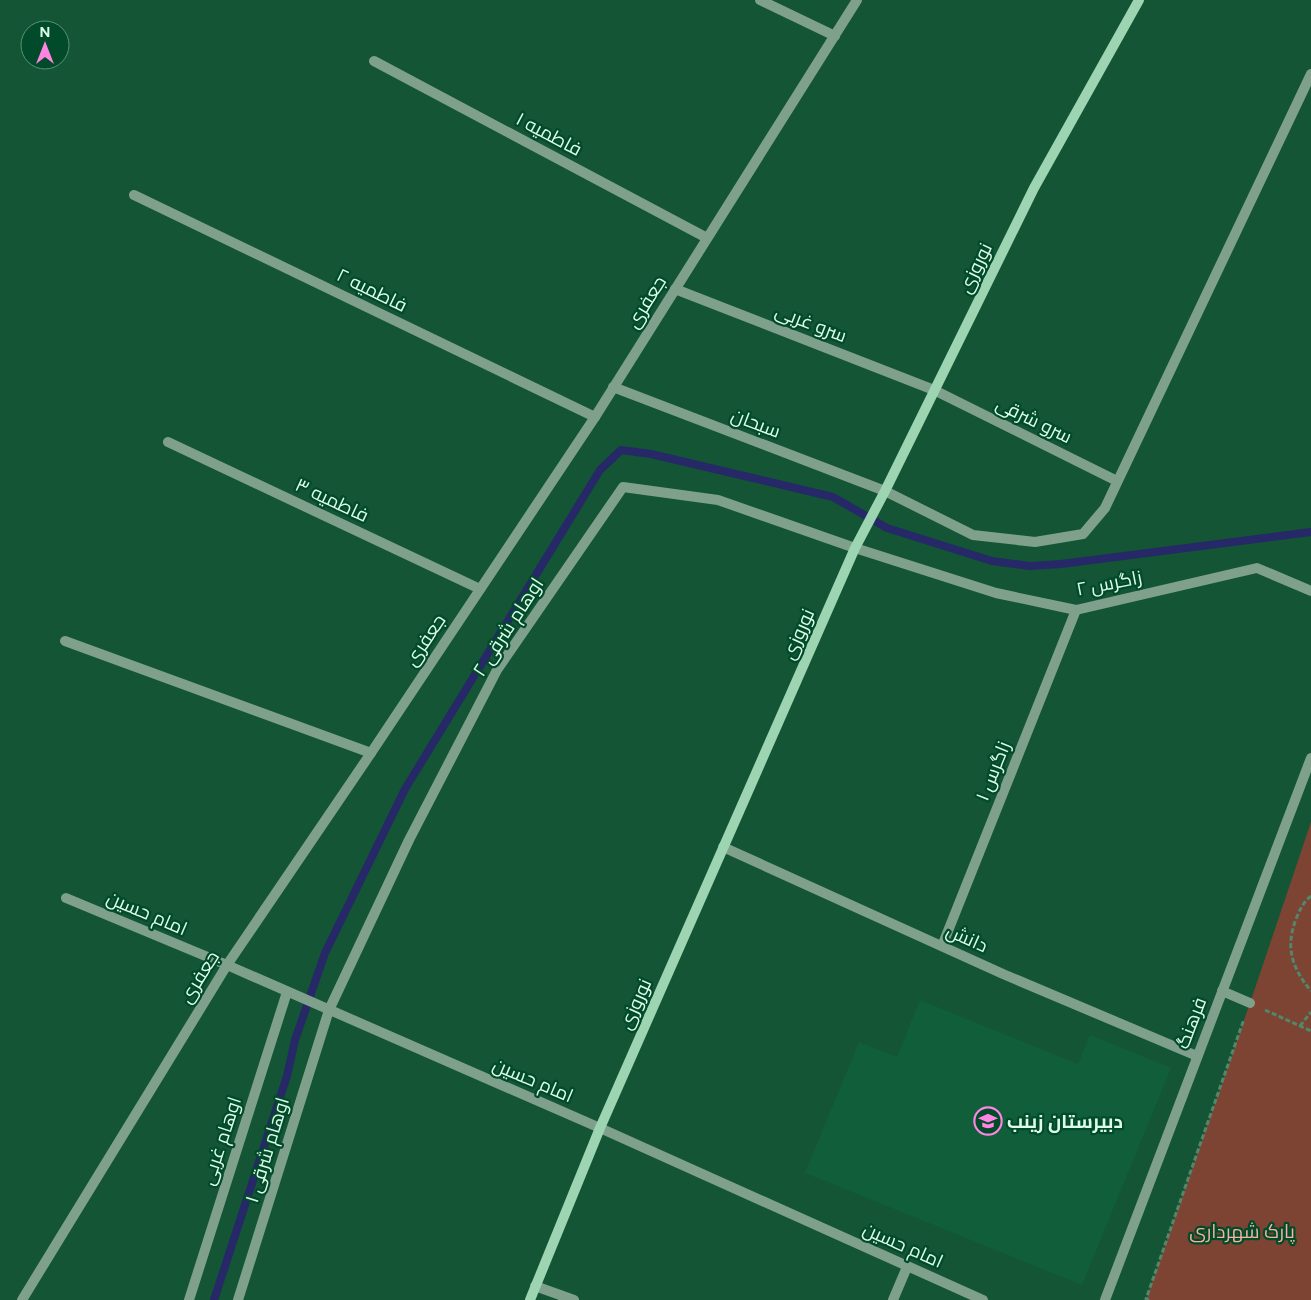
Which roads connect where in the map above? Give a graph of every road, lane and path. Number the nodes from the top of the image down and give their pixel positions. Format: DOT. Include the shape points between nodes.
graph roads {
  1 [pos="760,0"];
  2 [pos="857,0"];
  3 [pos="1138,0"];
  4 [pos="835,36"];
  5 [pos="374,61"];
  6 [pos="1311,74"];
  7 [pos="134,195"];
  8 [pos="708,238"];
  9 [pos="675,289"];
  10 [pos="613,387"];
  11 [pos="934,390"];
  12 [pos="595,417"];
  13 [pos="168,442"];
  14 [pos="1117,481"];
  15 [pos="885,492"];
  16 [pos="855,548"];
  17 [pos="480,589"];
  18 [pos="1311,591"];
  19 [pos="1076,610"];
  20 [pos="65,642"];
  21 [pos="371,753"];
  22 [pos="1311,758"];
  23 [pos="723,848"];
  24 [pos="1311,896"];
  25 [pos="66,898"];
  26 [pos="942,946"];
  27 [pos="226,965"];
  28 [pos="1222,991"];
  29 [pos="287,992"];
  30 [pos="1311,992"];
  31 [pos="1250,1003"];
  32 [pos="329,1010"];
  33 [pos="1311,1012"];
  34 [pos="1300,1026"];
  35 [pos="1311,1031"];
  36 [pos="1197,1056"];
  37 [pos="600,1128"];
  38 [pos="908,1267"];
  39 [pos="535,1286"];
  40 [pos="22,1300"];
  41 [pos="189,1300"];
  42 [pos="238,1300"];
  43 [pos="530,1300"];
  44 [pos="574,1300"];
  45 [pos="893,1300"];
  46 [pos="983,1300"];
  47 [pos="1105,1300"];
  48 [pos="1149,1300"];
  1 -- 4 [label="street"];
  2 -- 4 [label="street, جعفری"];
  3 -- 11 [label="main road, نوروزی" via="1034,188"];
  4 -- 8 [label="street, جعفری"];
  5 -- 8 [label="street, فاطمیه ۱"];
  6 -- 14 [label="street, سبحان"];
  7 -- 12 [label="street, فاطمیه ۲"];
  8 -- 9 [label="street, جعفری"];
  9 -- 10 [label="street, جعفری"];
  9 -- 11 [label="street, سرو غربی"];
  10 -- 12 [label="street, جعفری"];
  10 -- 15 [label="street, سبحان"];
  11 -- 14 [label="street, سرو شرقی"];
  11 -- 15 [label="main road, نوروزی"];
  12 -- 17 [label="street, جعفری"];
  13 -- 17 [label="street, فاطمیه ۳"];
  14 -- 15 [label="street, سبحان" via="1105,508 1083,534 1035,542 973,535"];
  15 -- 16 [label="main road, نوروزی"];
  16 -- 19 [label="street, زاگرس ۲" via="996,593"];
  16 -- 23 [label="main road, نوروزی"];
  16 -- 32 [label="street, اوهام شرقی ۲" via="718,500 623,487 497,670 409,840"];
  17 -- 21 [label="street, جعفری"];
  18 -- 19 [label="street, زاگرس ۲" via="1257,568"];
  19 -- 26 [label="street, زاگرس ۱"];
  20 -- 21 [label="street"];
  21 -- 27 [label="street, جعفری"];
  22 -- 28 [label="street, فرهنگ"];
  23 -- 26 [label="street, دانش"];
  23 -- 37 [label="main road, نوروزی"];
  24 -- 30 [label="path" via="1300,907 1290,937 1290,952"];
  25 -- 27 [label="street, امام حسین"];
  26 -- 36 [label="street, دانش"];
  27 -- 29 [label="street, امام حسین"];
  27 -- 40 [label="street, جعفری"];
  28 -- 31 [label="street"];
  28 -- 36 [label="street, فرهنگ"];
  29 -- 32 [label="street, امام حسین"];
  29 -- 41 [label="street, اوهام غربی"];
  31 -- 34 [label="path"];
  31 -- 48 [label="path" via="1146,1299"];
  32 -- 37 [label="street, امام حسین"];
  32 -- 42 [label="street, ۱ اوهام شرقی"];
  33 -- 34 [label="path"];
  34 -- 35 [label="path"];
  36 -- 47 [label="street, فرهنگ"];
  37 -- 38 [label="street, امام حسین"];
  37 -- 39 [label="main road, نوروزی"];
  38 -- 45 [label="street"];
  38 -- 46 [label="street, امام حسین"];
  39 -- 43 [label="main road, نوروزی"];
  39 -- 44 [label="street"];
}
